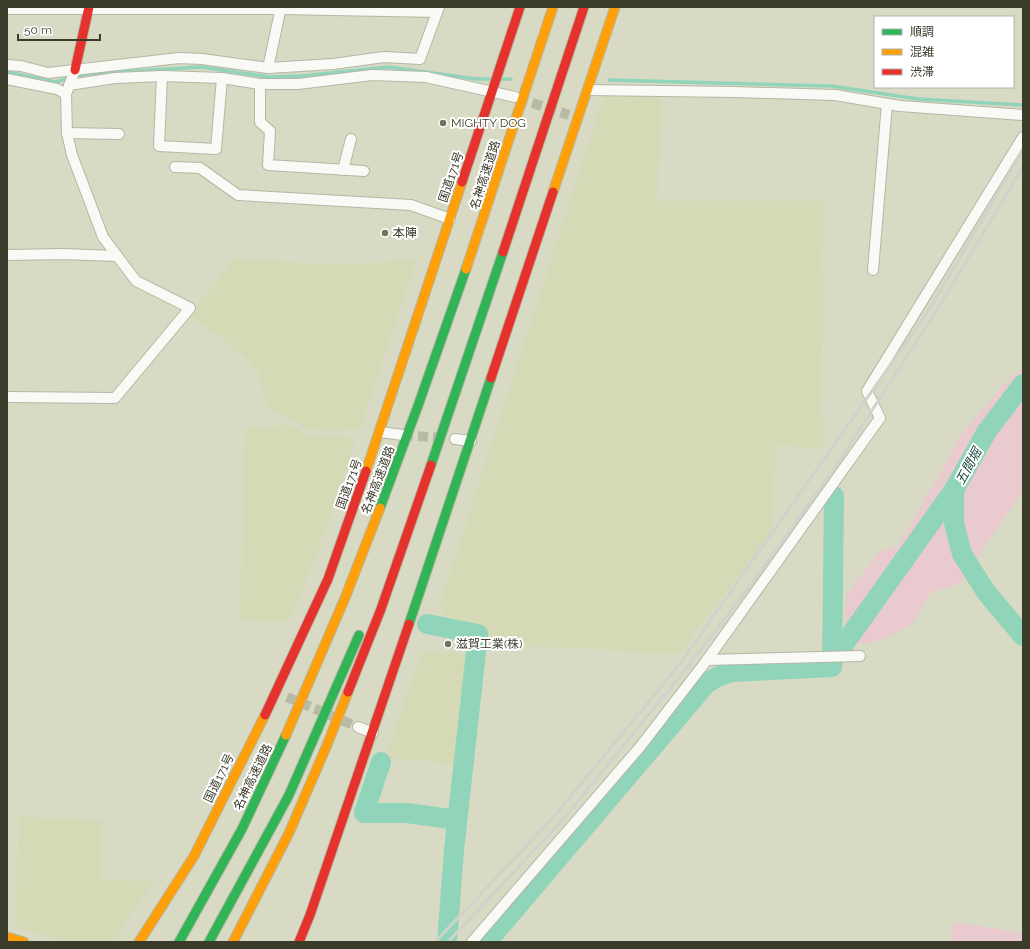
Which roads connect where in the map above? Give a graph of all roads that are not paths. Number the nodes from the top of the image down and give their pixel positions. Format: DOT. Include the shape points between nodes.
graph roads {
  1 [pos="520,7"];
  2 [pos="553,7"];
  3 [pos="584,7"];
  4 [pos="615,7"];
  5 [pos="88,8"];
  6 [pos="281,8"];
  7 [pos="7,9"];
  8 [pos="438,9"];
  9 [pos="7,65"];
  10 [pos="268,68"];
  11 [pos="75,70"];
  12 [pos="162,76"];
  13 [pos="222,78"];
  14 [pos="7,79"];
  15 [pos="260,84"];
  16 [pos="67,89"];
  17 [pos="588,90"];
  18 [pos="492,93"];
  19 [pos="515,97"];
  20 [pos="887,104"];
  21 [pos="1023,115"];
  22 [pos="67,133"];
  23 [pos="119,134"];
  24 [pos="1023,137"];
  25 [pos="351,139"];
  26 [pos="175,167"];
  27 [pos="343,170"];
  28 [pos="364,171"];
  29 [pos="450,219"];
  30 [pos="7,255"];
  31 [pos="117,256"];
  32 [pos="873,270"];
  33 [pos="467,359"];
  34 [pos="7,396"];
  35 [pos="380,432"];
  36 [pos="403,434"];
  37 [pos="455,439"];
  38 [pos="471,441"];
  39 [pos="377,592"];
  40 [pos="361,629"];
  41 [pos="860,656"];
  42 [pos="707,660"];
  43 [pos="277,692"];
  44 [pos="287,697"];
  45 [pos="358,728"];
  46 [pos="373,733"];
  47 [pos="333,847"];
  48 [pos="313,932"];
  49 [pos="7,937"];
  50 [pos="24,942"];
  51 [pos="139,942"];
  52 [pos="179,942"];
  53 [pos="209,942"];
  54 [pos="233,942"];
  55 [pos="299,942"];
  56 [pos="472,942"];
  1 -- 18 [label="main road, 国道171号"];
  2 -- 52 [label="main road, 名神高速道路" via="454,306 348,590 260,792"];
  3 -- 33 [label="main road"];
  4 -- 17 [label="main road"];
  5 -- 6 [label="street"];
  5 -- 7 [label="street"];
  5 -- 11 [label="main road"];
  6 -- 8 [label="street"];
  6 -- 10 [label="street"];
  8 -- 10 [label="street" via="420,59 384,57 333,64"];
  9 -- 11 [label="street" via="48,73"];
  10 -- 11 [label="street" via="179,58"];
  11 -- 16 [label="street"];
  12 -- 13 [label="street"];
  12 -- 13 [label="street" via="159,146 216,149"];
  12 -- 16 [label="street" via="115,78"];
  13 -- 15 [label="street"];
  14 -- 16 [label="street"];
  15 -- 18 [label="street" via="298,84 380,75 426,77"];
  15 -- 27 [label="street" via="260,122 270,131 268,165"];
  16 -- 22 [label="street"];
  17 -- 20 [label="street" via="835,95"];
  17 -- 38 [label="main road" via="574,116"];
  18 -- 19 [label="street"];
  18 -- 29 [label="main road, 国道171号"];
  20 -- 21 [label="street"];
  20 -- 32 [label="street"];
  22 -- 23 [label="street"];
  22 -- 31 [label="street" via="72,155 103,237"];
  24 -- 42 [label="street" via="867,391 880,418"];
  25 -- 27 [label="street"];
  26 -- 29 [label="street" via="200,168 238,195 411,205"];
  27 -- 28 [label="street"];
  29 -- 35 [label="main road, 国道171号"];
  30 -- 31 [label="street"];
  31 -- 34 [label="street" via="136,282 190,308 115,398"];
  33 -- 39 [label="main road" via="418,494"];
  33 -- 54 [label="main road" via="352,684 289,833"];
  35 -- 36 [label="street"];
  35 -- 43 [label="main road, 国道171号" via="328,579"];
  37 -- 38 [label="street"];
  38 -- 46 [label="main road"];
  40 -- 53 [label="main road" via="289,795"];
  41 -- 42 [label="street"];
  42 -- 56 [label="street" via="635,753"];
  43 -- 44 [label="street"];
  43 -- 51 [label="main road, 国道171号" via="194,856"];
  45 -- 46 [label="street"];
  46 -- 47 [label="main road"];
  47 -- 48 [label="main road" via="331,875"];
  47 -- 55 [label="main road"];
  49 -- 50 [label="main road"];
}
